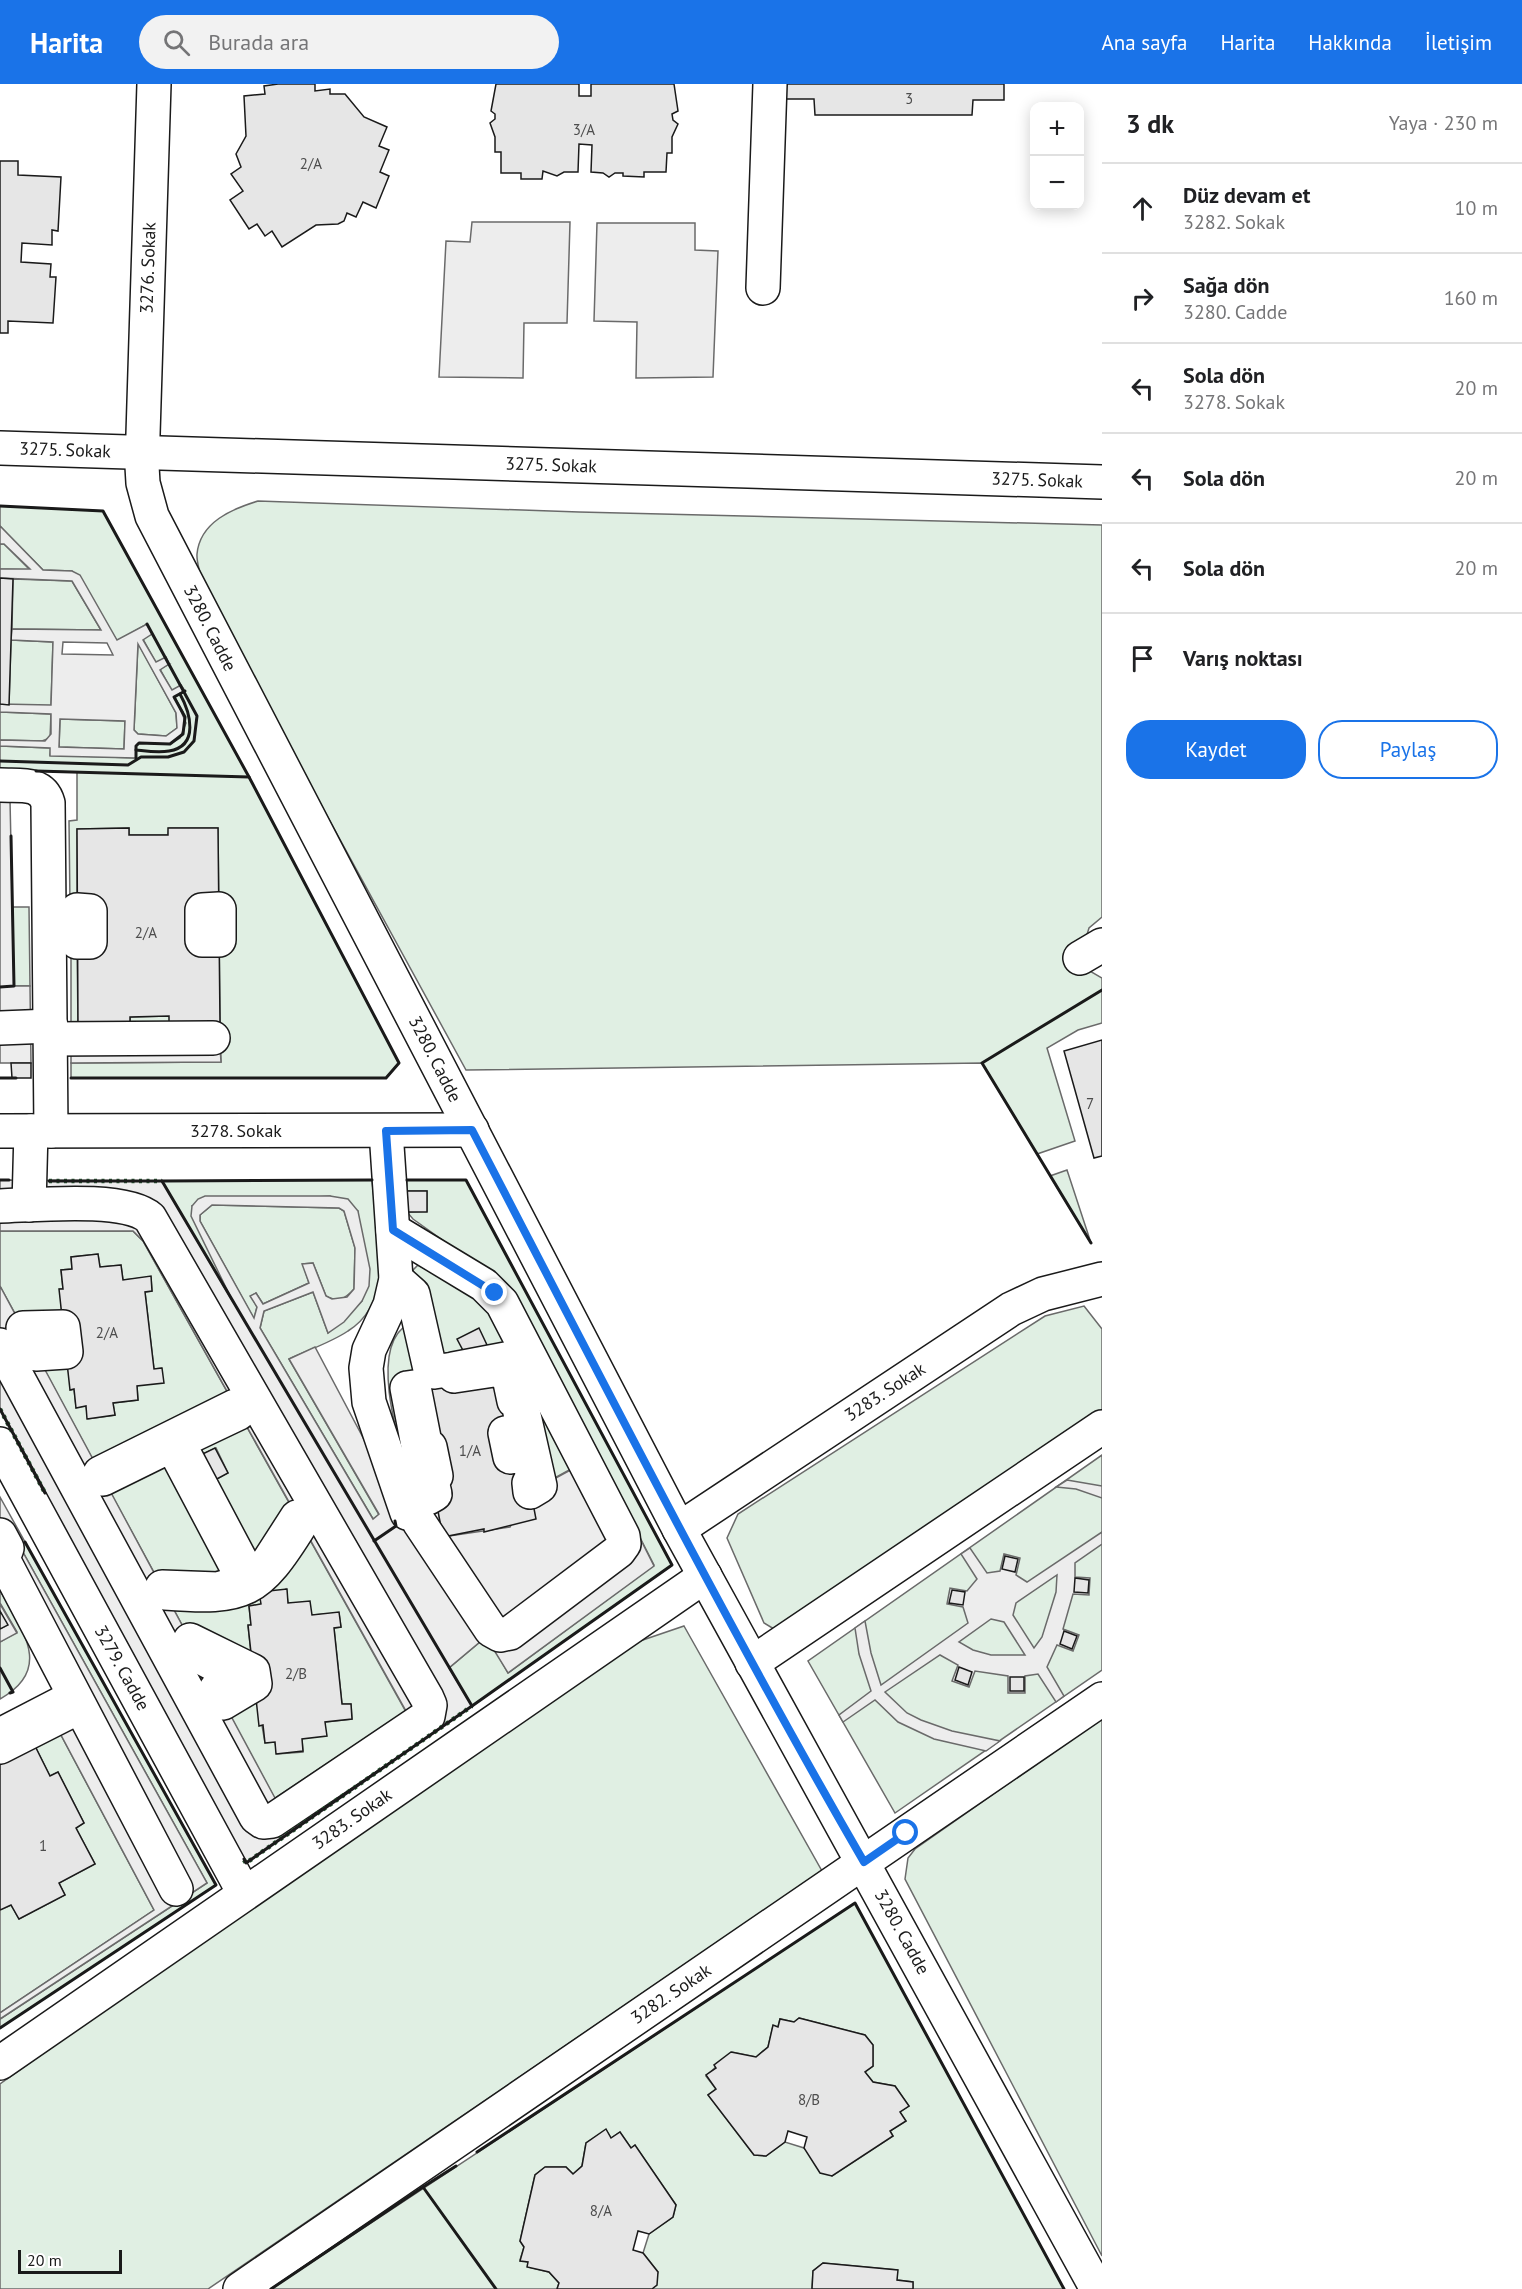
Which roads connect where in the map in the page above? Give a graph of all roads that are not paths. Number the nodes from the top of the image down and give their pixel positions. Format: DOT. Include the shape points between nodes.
graph roads {
  1 [pos="154,84"];
  2 [pos="770,84"];
  3 [pos="763,288"];
  4 [pos="0,448"];
  5 [pos="142,452"];
  6 [pos="1102,482"];
  7 [pos="0,786"];
  8 [pos="0,1028"];
  9 [pos="50,1033"];
  10 [pos="213,1038"];
  11 [pos="472,1130"];
  12 [pos="27,1131"];
  13 [pos="386,1131"];
  14 [pos="15,1206"];
  15 [pos="393,1230"];
  16 [pos="396,1279"];
  17 [pos="1097,1289"];
  18 [pos="11,1337"];
  19 [pos="450,1369"];
  20 [pos="239,1413"];
  21 [pos="1102,1427"];
  22 [pos="0,1444"];
  23 [pos="30,1499"];
  24 [pos="0,1516"];
  25 [pos="679,1528"];
  26 [pos="0,1535"];
  27 [pos="705,1576"];
  28 [pos="752,1663"];
  29 [pos="66,1680"];
  30 [pos="1102,1699"];
  31 [pos="0,1716"];
  32 [pos="0,1735"];
  33 [pos="0,1747"];
  34 [pos="864,1862"];
  35 [pos="176,1889"];
  36 [pos="244,1893"];
  37 [pos="0,2063"];
  38 [pos="240,2289"];
  39 [pos="1097,2289"];
  1 -- 5 [label="street, 3276. Sokak"];
  2 -- 3 [label="street"];
  4 -- 5 [label="street, 3275. Sokak"];
  5 -- 6 [label="street, 3275. Sokak"];
  5 -- 11 [label="street, 3280. Cadde" via="143,483 152,516"];
  7 -- 9 [label="street" via="35,787 42,790 48,803"];
  8 -- 9 [label="street"];
  9 -- 10 [label="street"];
  9 -- 12 [label="street"];
  11 -- 13 [label="street, 3278. Sokak"];
  11 -- 25 [label="street, 3280. Cadde"];
  12 -- 13 [label="street, 3278. Sokak"];
  12 -- 14 [label="street"];
  13 -- 15 [label="street"];
  14 -- 18 [label="street" via="122,1205 150,1218 427,1698 428,1716 272,1821 263,1822 256,1817"];
  15 -- 16 [label="street"];
  15 -- 16 [label="street" via="484,1285 502,1303 623,1536 624,1544 619,1551 510,1633 500,1635 491,1630 413,1518 369,1402 369,1350 390,1305"];
  16 -- 19 [label="street" via="413,1294 430,1369"];
  17 -- 25 [label="street, 3283. Sokak" via="1043,1294 1011,1309"];
  19 -- 19 [label="street" via="454,1376 507,1368 523,1429 505,1433 510,1457 528,1454 534,1483 529,1484 530,1491 540,1486 512,1358"];
  20 -- 20 [label="street" via="235,1406 100,1473 103,1479 172,1445 244,1581 218,1589 162,1587 165,1593 210,1596 252,1586 276,1564 301,1524 297,1517 268,1562 250,1578 178,1442"];
  21 -- 28 [label="street"];
  22 -- 23 [label="street, 3279. Cadde"];
  23 -- 24 [label="street"];
  23 -- 36 [label="street, 3279. Cadde"];
  25 -- 27 [label="street, 3280. Cadde"];
  26 -- 29 [label="street" via="6,1548 3,1559"];
  27 -- 28 [label="street, 3280. Cadde"];
  27 -- 36 [label="street, 3283. Sokak"];
  28 -- 34 [label="street, 3280. Cadde"];
  29 -- 31 [label="street"];
  29 -- 35 [label="street"];
  30 -- 34 [label="street, 3282. Sokak"];
  32 -- 33 [label="street" via="62,1703 67,1713"];
  34 -- 38 [label="street, 3282. Sokak"];
  34 -- 39 [label="street, 3280. Cadde"];
  36 -- 37 [label="street, 3283. Sokak"];
}
